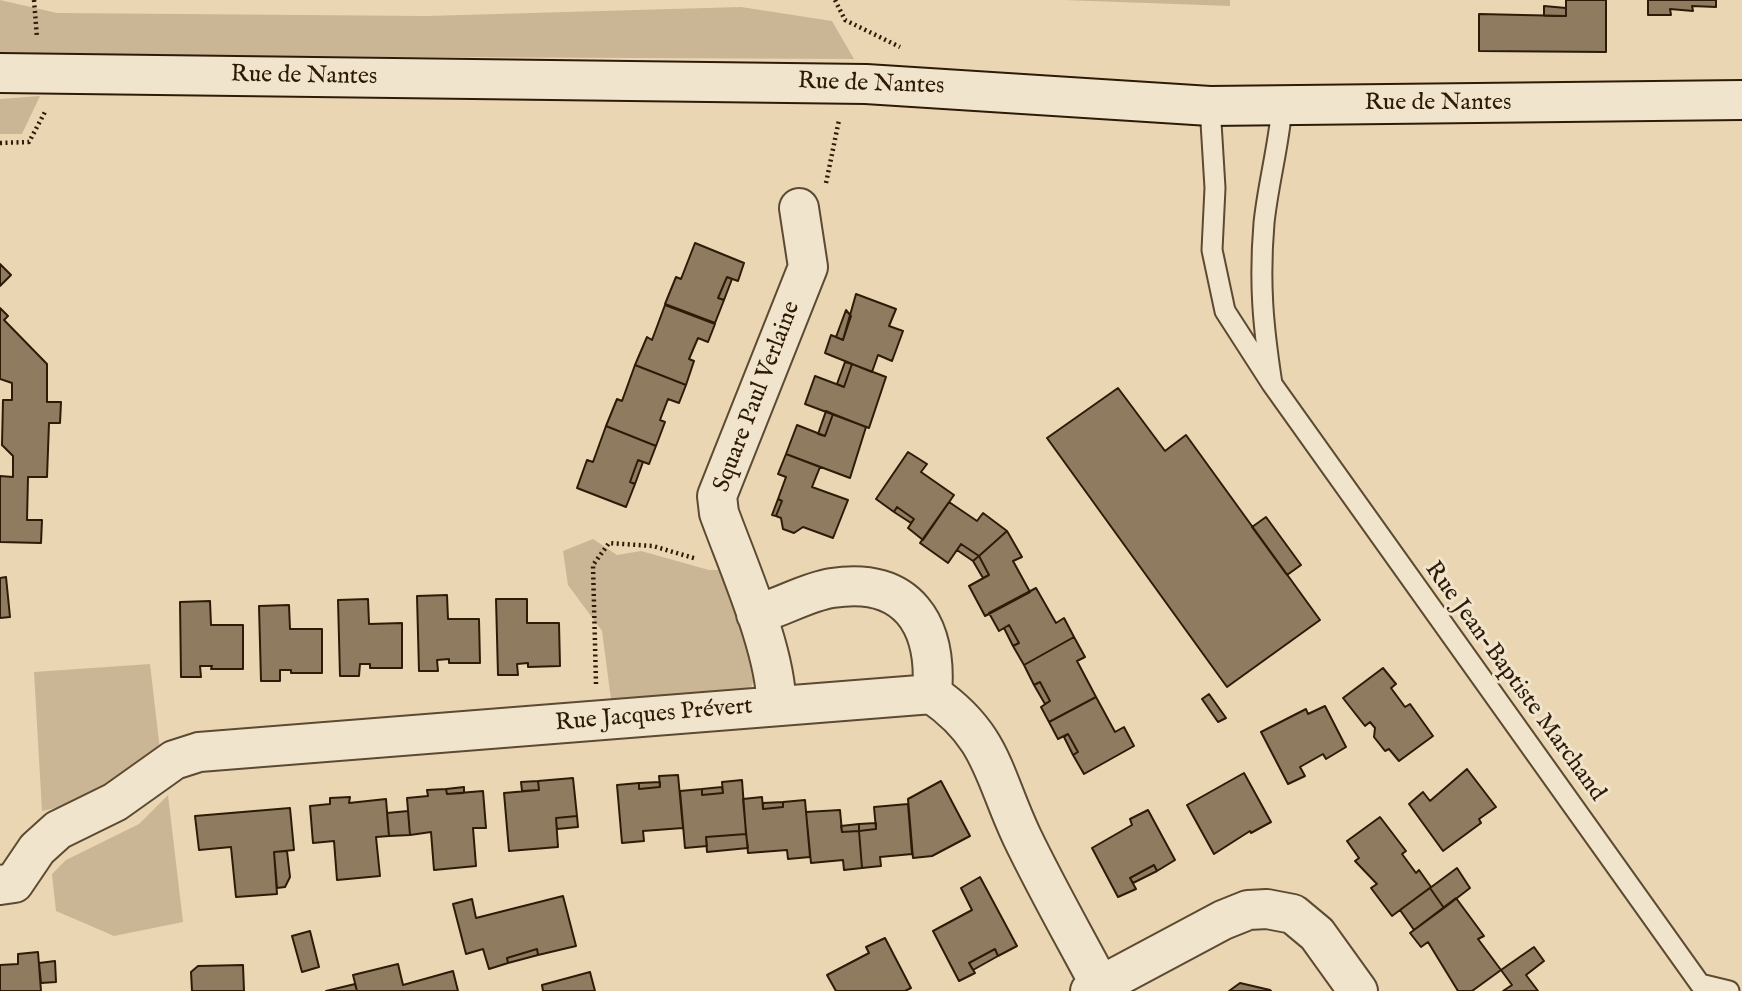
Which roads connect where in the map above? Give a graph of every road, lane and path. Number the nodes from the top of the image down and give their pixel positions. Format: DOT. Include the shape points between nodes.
graph roads {
  1 [pos="0,72"];
  2 [pos="67,74"];
  3 [pos="1742,100"];
  4 [pos="1210,106"];
  5 [pos="1282,106"];
  6 [pos="0,143"];
  7 [pos="799,208"];
  8 [pos="1272,384"];
  9 [pos="733,553"];
  10 [pos="756,614"];
  11 [pos="932,694"];
  12 [pos="776,706"];
  13 [pos="598,720"];
  14 [pos="0,885"];
  15 [pos="1095,988"];
  16 [pos="1358,991"];
  17 [pos="1728,991"];
  1 -- 2 [label="street, Rue de Nantes"];
  2 -- 4 [label="street, Rue de Nantes" via="866,84"];
  2 -- 6 [label="path" via="29,142"];
  3 -- 5 [label="street, Rue de Nantes"];
  4 -- 5 [label="street, Rue de Nantes"];
  4 -- 8 [label="lane, Rue Jean-Baptiste Marchand" via="1216,188 1212,250 1225,311"];
  5 -- 8 [label="lane" via="1264,221 1260,306"];
  7 -- 9 [label="street, Square Paul Verlaine" via="808,267 717,496"];
  8 -- 17 [label="lane, Rue Jean-Baptiste Marchand" via="1700,984"];
  9 -- 10 [label="street, Square Paul Verlaine"];
  9 -- 13 [label="path" via="697,559 653,547 609,543 593,565"];
  10 -- 11 [label="street" via="829,588 865,585 898,595 920,619 931,645"];
  10 -- 12 [label="street, Square Paul Verlaine" via="777,690"];
  11 -- 12 [label="street, Rue Jacques Prévert"];
  11 -- 15 [label="street" via="968,724 985,750 1002,782 1020,835"];
  12 -- 13 [label="street, Rue Jacques Prévert"];
  13 -- 14 [label="street, Rue Jacques Prévert" via="200,752 174,760 115,802 58,830 37,849 15,883"];
  15 -- 16 [label="street" via="1223,920 1248,910 1267,909 1293,914 1317,934"];
}
